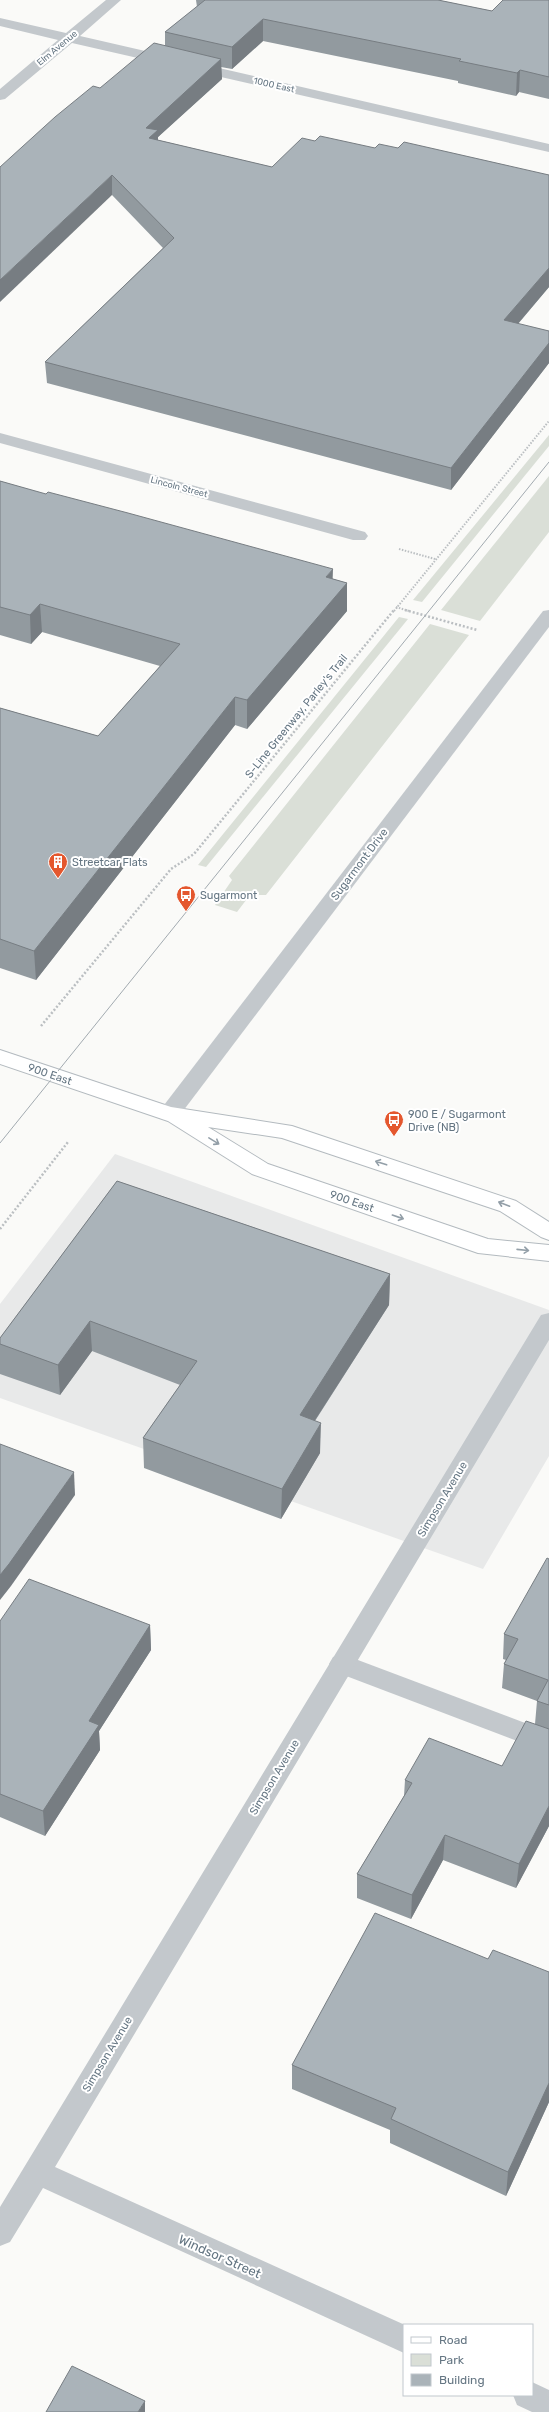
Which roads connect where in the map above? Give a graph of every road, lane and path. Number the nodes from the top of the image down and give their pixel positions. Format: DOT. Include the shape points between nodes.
graph roads {
  1 [pos="114,0"];
  2 [pos="0,22"];
  3 [pos="69,38"];
  4 [pos="0,96"];
  5 [pos="549,148"];
  6 [pos="549,421"];
  7 [pos="0,438"];
  8 [pos="359,536"];
  9 [pos="396,607"];
  10 [pos="549,615"];
  11 [pos="477,630"];
  12 [pos="50,1015"];
  13 [pos="0,1057"];
  14 [pos="169,1114"];
  15 [pos="68,1142"];
  16 [pos="0,1229"];
  17 [pos="549,1232"];
  18 [pos="549,1253"];
  19 [pos="549,1321"];
  20 [pos="342,1664"];
  21 [pos="549,1743"];
  22 [pos="37,2172"];
  23 [pos="0,2233"];
  24 [pos="403,2339"];
  25 [pos="530,2396"];
  26 [pos="549,2404"];
  1 -- 3 [label="street, Elm Avenue"];
  2 -- 3 [label="street, 1000 East"];
  3 -- 4 [label="street, Elm Avenue"];
  3 -- 5 [label="street, 1000 East"];
  6 -- 9 [label="path, S-Line Greenway, Parley's Trail"];
  7 -- 8 [label="street, Lincoln Street"];
  9 -- 11 [label="path"];
  9 -- 12 [label="path, S-Line Greenway, Parley's Trail" via="194,854 171,869"];
  10 -- 14 [label="street, Sugarmont Drive"];
  13 -- 14 [label="street, 900 East"];
  17 -- 14 [label="street, 900 East, one-way" via="508,1206 284,1131"];
  14 -- 18 [label="street, 900 East, one-way" via="260,1169 486,1246"];
  15 -- 16 [label="path"];
  19 -- 20 [label="street, Simpson Avenue"];
  20 -- 21 [label="street"];
  20 -- 22 [label="street, Simpson Avenue"];
  22 -- 23 [label="street, Simpson Avenue"];
  22 -- 24 [label="street, Windsor Street"];
  25 -- 26 [label="street"];
}
